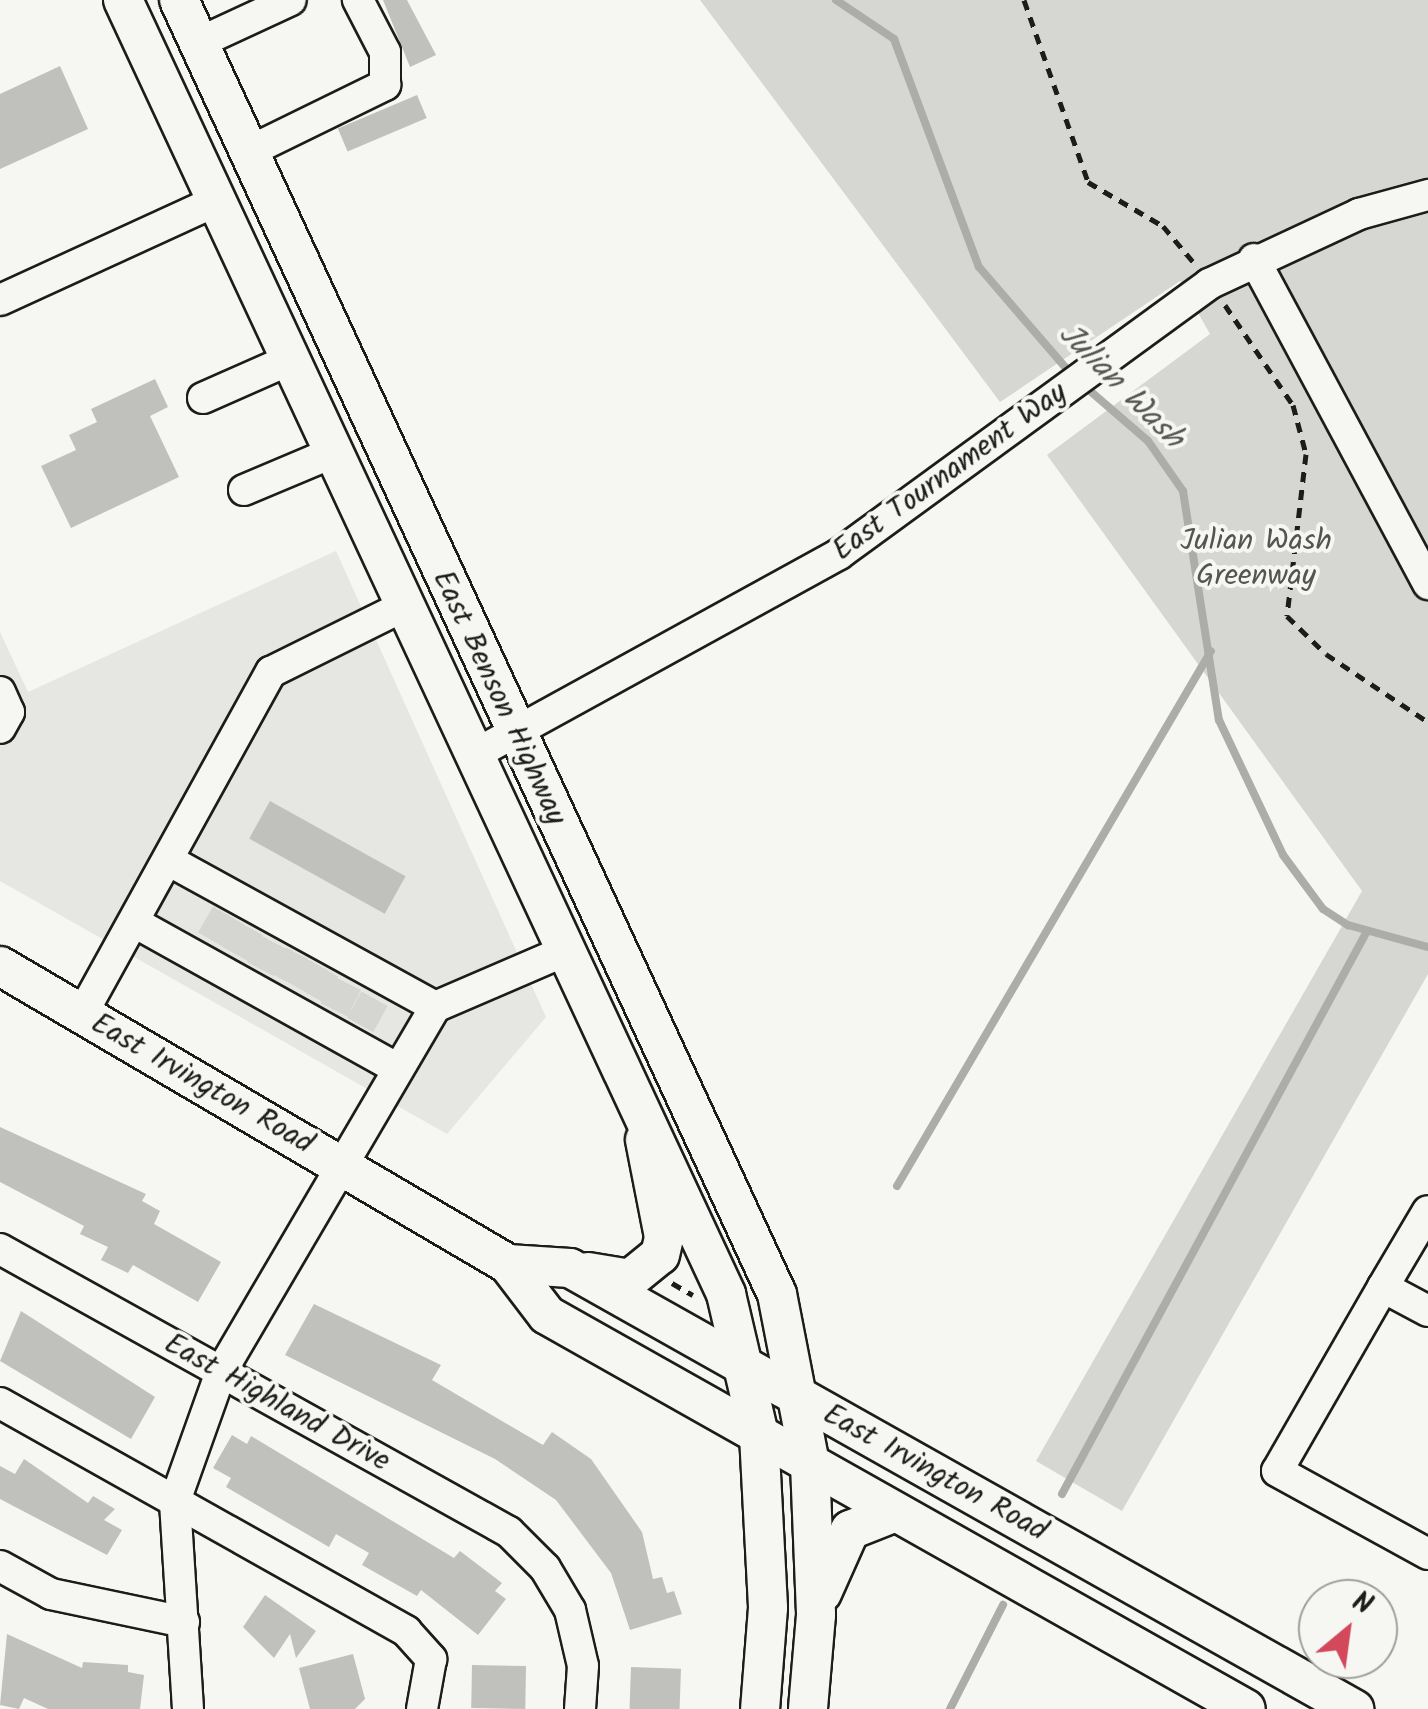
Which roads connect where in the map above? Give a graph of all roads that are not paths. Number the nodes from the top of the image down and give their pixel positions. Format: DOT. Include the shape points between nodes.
graph roads {
  1 [pos="123,0"];
  2 [pos="179,0"];
  3 [pos="291,0"];
  4 [pos="358,0"];
  5 [pos="198,42"];
  6 [pos="255,166"];
  7 [pos="1428,195"];
  8 [pos="216,201"];
  9 [pos="1254,259"];
  10 [pos="0,300"];
  11 [pos="289,360"];
  12 [pos="204,398"];
  13 [pos="332,453"];
  14 [pos="244,490"];
  15 [pos="1428,584"];
  16 [pos="402,607"];
  17 [pos="0,692"];
  18 [pos="0,728"];
  19 [pos="515,735"];
  20 [pos="472,756"];
  21 [pos="168,860"];
  22 [pos="134,922"];
  23 [pos="563,952"];
  24 [pos="0,966"];
  25 [pos="436,1007"];
  26 [pos="82,1014"];
  27 [pos="395,1067"];
  28 [pos="642,1112"];
  29 [pos="338,1164"];
  30 [pos="1428,1211"];
  31 [pos="0,1249"];
  32 [pos="508,1264"];
  33 [pos="570,1268"];
  34 [pos="1383,1286"];
  35 [pos="1428,1311"];
  36 [pos="749,1369"];
  37 [pos="221,1372"];
  38 [pos="803,1400"];
  39 [pos="0,1403"];
  40 [pos="759,1435"];
  41 [pos="810,1464"];
  42 [pos="175,1501"];
  43 [pos="896,1512"];
  44 [pos="1428,1554"];
  45 [pos="0,1566"];
  46 [pos="816,1615"];
  47 [pos="184,1622"];
  48 [pos="188,1709"];
  49 [pos="422,1709"];
  50 [pos="580,1709"];
  51 [pos="760,1709"];
  52 [pos="808,1709"];
  53 [pos="1246,1709"];
  54 [pos="1354,1709"];
  1 -- 8 [label="main road, East Benson Highway"];
  2 -- 5 [label="main road, East Benson Highway"];
  3 -- 5 [label="street"];
  4 -- 6 [label="street" via="385,52 385,85"];
  5 -- 6 [label="main road, East Benson Highway"];
  6 -- 8 [label="main road"];
  6 -- 19 [label="main road, East Benson Highway"];
  7 -- 9 [label="street, East Tournament Way"];
  8 -- 10 [label="street"];
  8 -- 11 [label="main road, East Benson Highway"];
  9 -- 15 [label="street"];
  9 -- 19 [label="street, East Tournament Way" via="1209,284 839,554"];
  11 -- 12 [label="street"];
  11 -- 13 [label="main road, East Benson Highway"];
  13 -- 14 [label="street"];
  13 -- 16 [label="main road, East Benson Highway"];
  16 -- 20 [label="main road, East Benson Highway"];
  16 -- 21 [label="street" via="271,672"];
  17 -- 18 [label="street" via="9,712"];
  19 -- 20 [label="street, East Tournament Way"];
  19 -- 38 [label="main road, East Benson Highway" via="759,1249"];
  20 -- 23 [label="main road, East Benson Highway"];
  21 -- 22 [label="street"];
  21 -- 25 [label="street" via="306,944"];
  22 -- 26 [label="street"];
  22 -- 27 [label="street" via="280,991"];
  23 -- 25 [label="street"];
  23 -- 28 [label="main road, East Benson Highway"];
  24 -- 26 [label="main road, East Irvington Road"];
  25 -- 27 [label="street"];
  26 -- 29 [label="main road, East Irvington Road"];
  27 -- 29 [label="street"];
  28 -- 33 [label="main road" via="652,1200 664,1237 660,1254 630,1279"];
  28 -- 36 [label="main road, East Benson Highway" via="726,1294"];
  29 -- 32 [label="main road, East Irvington Road"];
  29 -- 37 [label="street"];
  30 -- 34 [label="street"];
  31 -- 37 [label="street, East Highland Drive"];
  32 -- 33 [label="main road, East Irvington Road"];
  32 -- 40 [label="main road, East Irvington Road" via="547,1316"];
  33 -- 36 [label="main road, East Irvington Road"];
  34 -- 35 [label="street"];
  34 -- 44 [label="street" via="1276,1471"];
  36 -- 38 [label="main road, East Irvington Road"];
  36 -- 40 [label="main road, East Benson Highway"];
  37 -- 42 [label="street"];
  37 -- 50 [label="street, East Highland Drive" via="510,1532 545,1568 570,1610 583,1666"];
  38 -- 41 [label="main road, East Benson Highway"];
  38 -- 54 [label="main road, East Irvington Road"];
  39 -- 42 [label="street"];
  40 -- 41 [label="main road, East Irvington Road"];
  40 -- 51 [label="main road, East Benson Highway" via="768,1608"];
  41 -- 43 [label="main road, East Irvington Road"];
  41 -- 46 [label="main road, East Benson Highway"];
  42 -- 47 [label="street"];
  42 -- 49 [label="street" via="406,1631 430,1659"];
  43 -- 46 [label="main road" via="871,1516 847,1534"];
  43 -- 53 [label="main road, East Irvington Road"];
  45 -- 47 [label="street" via="51,1594"];
  46 -- 52 [label="main road"];
  47 -- 48 [label="street"];
}
